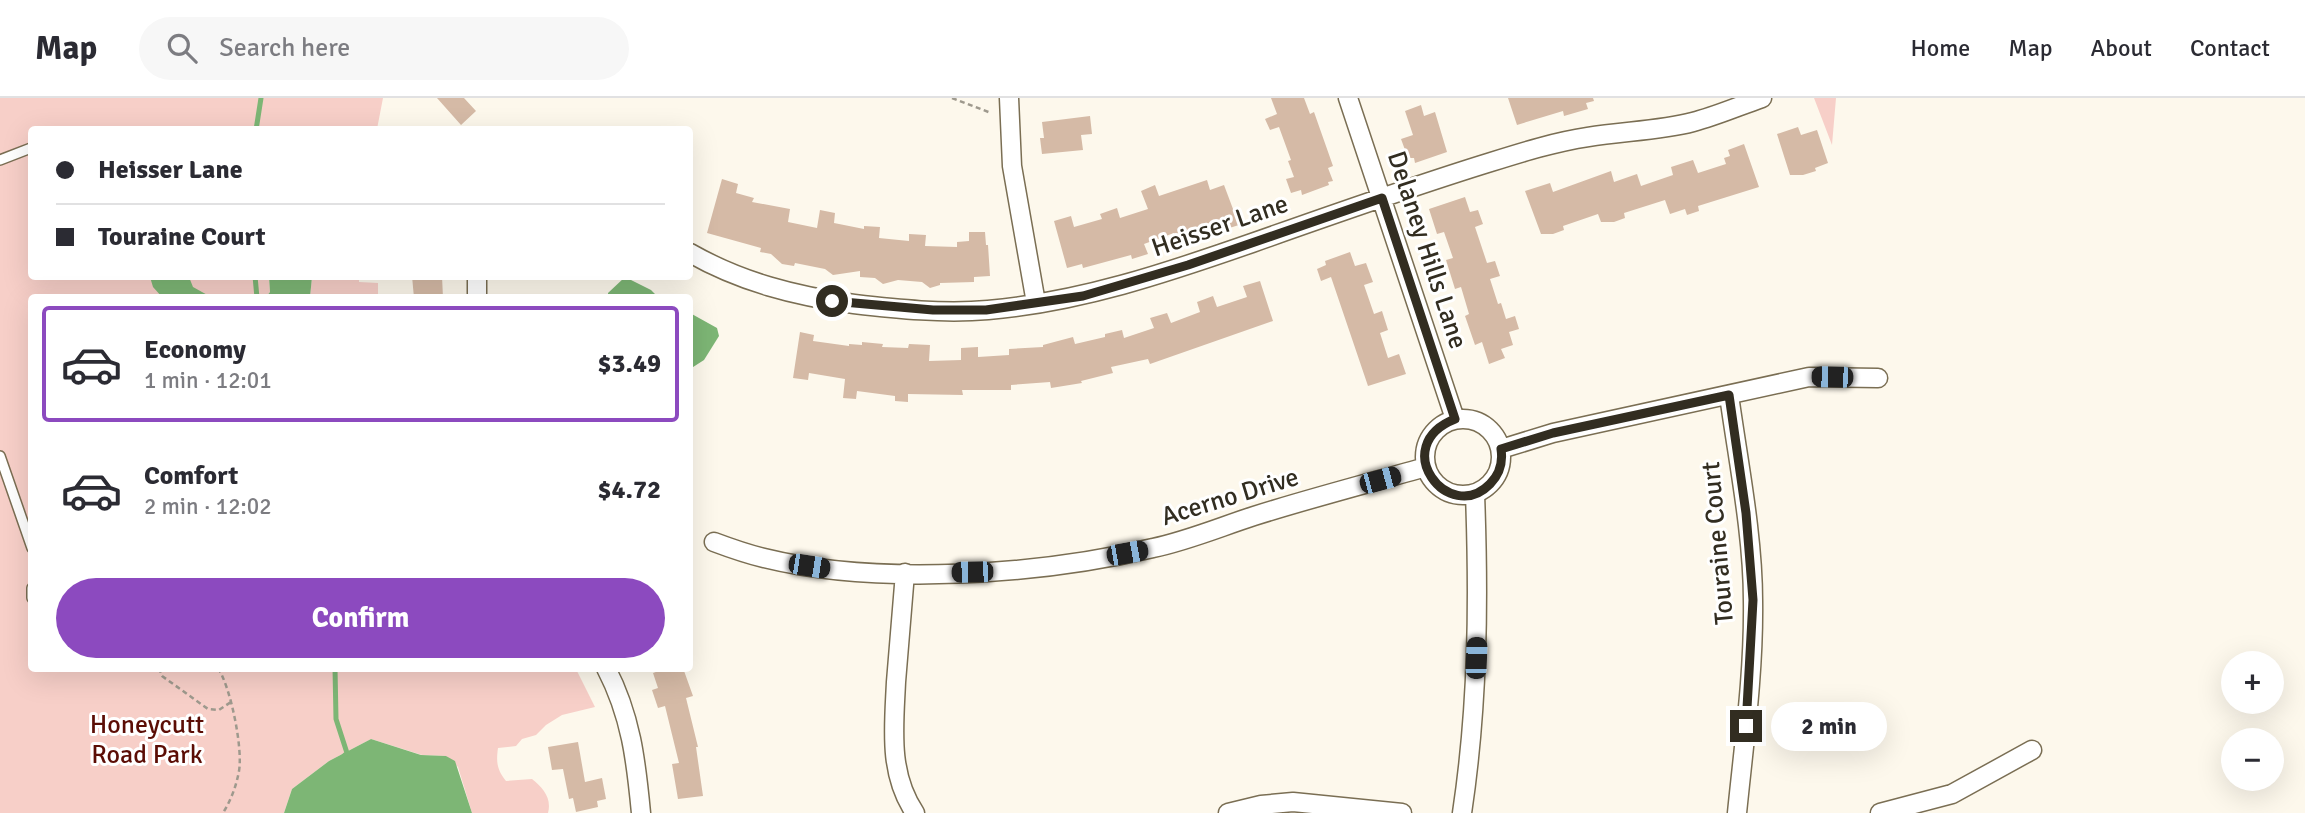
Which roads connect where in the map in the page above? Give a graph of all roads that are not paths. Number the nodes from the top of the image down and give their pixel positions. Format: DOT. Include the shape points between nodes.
graph roads {
  1 [pos="1009,98"];
  2 [pos="1348,98"];
  3 [pos="1762,98"];
  4 [pos="28,149"];
  5 [pos="0,160"];
  6 [pos="1382,198"];
  7 [pos="693,255"];
  8 [pos="1036,303"];
  9 [pos="1878,378"];
  10 [pos="1729,395"];
  11 [pos="1455,419"];
  12 [pos="1501,449"];
  13 [pos="0,456"];
  14 [pos="1426,467"];
  15 [pos="1475,494"];
  16 [pos="28,536"];
  17 [pos="714,542"];
  18 [pos="905,573"];
  19 [pos="608,672"];
  20 [pos="2032,750"];
  21 [pos="1743,812"];
  22 [pos="641,813"];
  23 [pos="915,813"];
  24 [pos="1228,813"];
  25 [pos="1402,813"];
  26 [pos="1462,813"];
  27 [pos="1880,813"];
  1 -- 8 [label="street" via="1012,166"];
  2 -- 6 [label="street, Delaney Hills Lane"];
  3 -- 6 [label="street, Heisser Lane" via="1693,122 1559,143"];
  4 -- 5 [label="lane"];
  6 -- 8 [label="street, Heisser Lane" via="1136,282"];
  6 -- 11 [label="street, Delaney Hills Lane"];
  7 -- 8 [label="street, Heisser Lane" via="758,285 811,298 933,310 986,310"];
  9 -- 10 [label="street" via="1809,377"];
  10 -- 12 [label="street" via="1553,433"];
  10 -- 21 [label="street, Touraine Court" via="1753,600"];
  11 -- 12 [label="street" via="1487,426"];
  11 -- 14 [label="street" via="1429,439"];
  12 -- 15 [label="street" via="1495,479"];
  13 -- 16 [label="lane"];
  14 -- 15 [label="street" via="1437,485 1449,493"];
  14 -- 18 [label="street, Acerno Drive" via="1154,548 1059,565"];
  15 -- 26 [label="street" via="1475,681"];
  17 -- 18 [label="street, Acerno Drive" via="764,558 818,567"];
  18 -- 23 [label="street" via="893,741 896,770"];
  19 -- 22 [label="street" via="630,730"];
  20 -- 27 [label="street" via="1952,794"];
  24 -- 25 [label="street" via="1293,802"];
}
